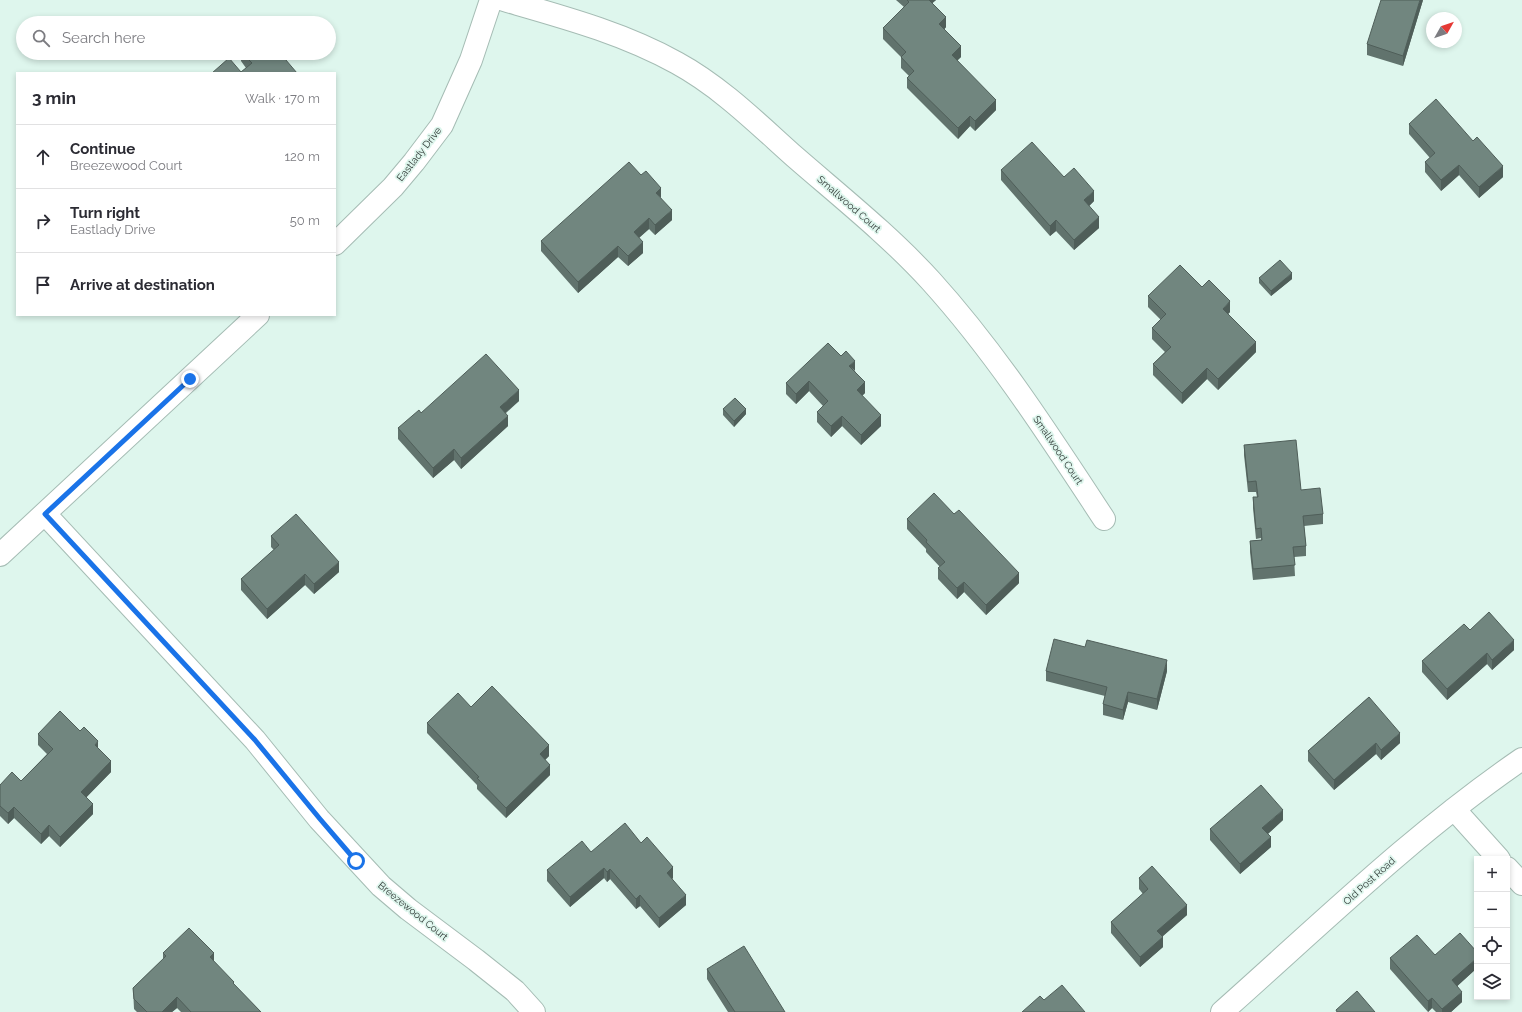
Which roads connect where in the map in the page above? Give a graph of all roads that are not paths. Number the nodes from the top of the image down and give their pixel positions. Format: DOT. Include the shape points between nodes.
graph roads {
  1 [pos="491,0"];
  2 [pos="504,0"];
  3 [pos="336,243"];
  4 [pos="257,316"];
  5 [pos="45,514"];
  6 [pos="1104,519"];
  7 [pos="0,555"];
  8 [pos="1522,759"];
  9 [pos="1454,808"];
  10 [pos="1496,856"];
  11 [pos="1510,871"];
  12 [pos="1522,884"];
  13 [pos="534,1012"];
  14 [pos="1222,1012"];
  1 -- 3 [label="street, Eastlady Drive" via="471,60 442,126 393,187"];
  2 -- 6 [label="street, Smallwood Court" via="587,24 638,44 678,63 741,110 894,244 930,280 966,321 1014,384"];
  4 -- 5 [label="street"];
  5 -- 7 [label="street"];
  5 -- 13 [label="street, Breezewood Court" via="255,740 320,819 381,886 515,991"];
  8 -- 9 [label="street, Old Post Road"];
  9 -- 10 [label="street"];
  9 -- 14 [label="street, Old Post Road"];
  11 -- 12 [label="street"];
}
